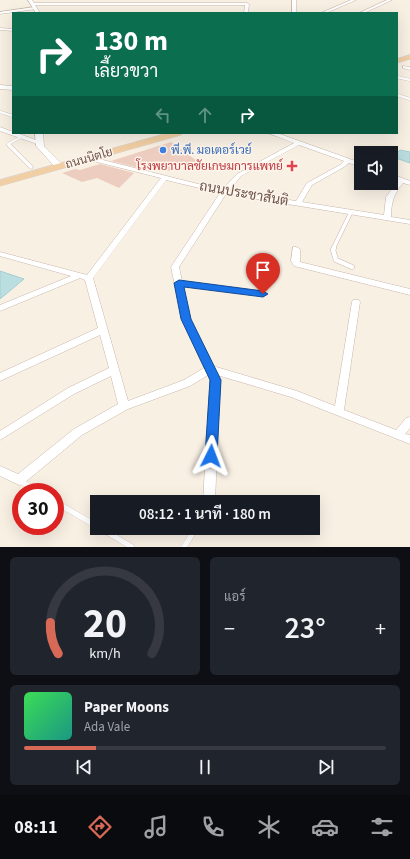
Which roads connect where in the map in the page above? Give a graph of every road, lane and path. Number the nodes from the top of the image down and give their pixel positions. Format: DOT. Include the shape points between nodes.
graph roads {
  1 [pos="294,0"];
  2 [pos="354,0"];
  3 [pos="390,0"];
  4 [pos="33,4"];
  5 [pos="246,12"];
  6 [pos="294,12"];
  7 [pos="325,12"];
  8 [pos="363,12"];
  9 [pos="0,14"];
  10 [pos="0,29"];
  11 [pos="12,30"];
  12 [pos="410,57"];
  13 [pos="398,61"];
  14 [pos="398,77"];
  15 [pos="410,80"];
  16 [pos="0,87"];
  17 [pos="12,88"];
  18 [pos="398,95"];
  19 [pos="410,99"];
  20 [pos="0,112"];
  21 [pos="12,116"];
  22 [pos="0,129"];
  23 [pos="12,134"];
  24 [pos="13,134"];
  25 [pos="38,134"];
  26 [pos="145,134"];
  27 [pos="174,134"];
  28 [pos="274,134"];
  29 [pos="21,137"];
  30 [pos="298,142"];
  31 [pos="38,143"];
  32 [pos="84,156"];
  33 [pos="347,160"];
  34 [pos="354,162"];
  35 [pos="56,163"];
  36 [pos="31,167"];
  37 [pos="0,175"];
  38 [pos="164,178"];
  39 [pos="398,179"];
  40 [pos="402,180"];
  41 [pos="0,183"];
  42 [pos="410,183"];
  43 [pos="224,192"];
  44 [pos="298,202"];
  45 [pos="351,212"];
  46 [pos="387,218"];
  47 [pos="410,222"];
  48 [pos="296,248"];
  49 [pos="0,254"];
  50 [pos="352,267"];
  51 [pos="78,276"];
  52 [pos="89,278"];
  53 [pos="179,283"];
  54 [pos="410,292"];
  55 [pos="263,294"];
  56 [pos="356,302"];
  57 [pos="0,308"];
  58 [pos="102,330"];
  59 [pos="210,369"];
  60 [pos="114,370"];
  61 [pos="0,377"];
  62 [pos="124,406"];
  63 [pos="339,411"];
  64 [pos="410,421"];
  65 [pos="398,435"];
  66 [pos="0,436"];
  67 [pos="410,440"];
  68 [pos="0,472"];
  69 [pos="19,480"];
  70 [pos="24,483"];
  71 [pos="209,495"];
  72 [pos="64,507"];
  73 [pos="90,522"];
  74 [pos="112,535"];
  75 [pos="192,535"];
  76 [pos="132,547"];
  77 [pos="184,547"];
  1 -- 6 [label="street"];
  2 -- 7 [label="street"];
  3 -- 8 [label="street"];
  4 -- 5 [label="street" via="247,4"];
  4 -- 9 [label="street"];
  10 -- 11 [label="street"];
  12 -- 13 [label="main road"];
  14 -- 15 [label="lane"];
  16 -- 17 [label="street"];
  18 -- 19 [label="lane"];
  20 -- 21 [label="lane"];
  22 -- 23 [label="street"];
  24 -- 29 [label="street"];
  25 -- 31 [label="street"];
  26 -- 32 [label="main road, ถนนนิตโย"];
  27 -- 32 [label="main road, ถนนนิตโย"];
  28 -- 30 [label="street"];
  29 -- 31 [label="street"];
  29 -- 36 [label="lane" via="8,144"];
  30 -- 33 [label="street"];
  30 -- 43 [label="street" via="239,175"];
  31 -- 35 [label="street"];
  32 -- 35 [label="main road, ถนนนิตโย"];
  32 -- 38 [label="street, ถนนประชาสันติ"];
  33 -- 34 [label="street"];
  33 -- 44 [label="street" via="342,166 309,184"];
  35 -- 36 [label="main road, ถนนนิตโย"];
  35 -- 41 [label="main road, ถนนนิตโย"];
  36 -- 37 [label="main road, ถนนนิตโย"];
  38 -- 43 [label="street, ถนนประชาสันติ"];
  38 -- 52 [label="street"];
  39 -- 40 [label="street"];
  40 -- 42 [label="street"];
  40 -- 46 [label="street" via="391,192 387,203"];
  43 -- 44 [label="street, ถนนประชาสันติ"];
  43 -- 53 [label="street" via="175,267"];
  44 -- 45 [label="street, ถนนประชาสันติ"];
  45 -- 46 [label="street, ถนนประชาสันติ"];
  45 -- 50 [label="lane" via="333,250 336,260"];
  46 -- 47 [label="street, ถนนประชาสันติ"];
  48 -- 54 [label="street" via="297,264"];
  49 -- 51 [label="street"];
  51 -- 52 [label="street"];
  51 -- 57 [label="street"];
  52 -- 58 [label="street"];
  53 -- 55 [label="lane"];
  53 -- 59 [label="street" via="186,319"];
  56 -- 63 [label="street"];
  58 -- 60 [label="street"];
  58 -- 61 [label="street"];
  59 -- 62 [label="street" via="187,383"];
  59 -- 63 [label="street" via="294,394"];
  59 -- 71 [label="street" via="215,380"];
  60 -- 62 [label="street"];
  60 -- 66 [label="street" via="71,391"];
  62 -- 69 [label="street" via="78,432"];
  63 -- 65 [label="street"];
  64 -- 65 [label="street"];
  65 -- 67 [label="street"];
  68 -- 69 [label="street"];
  69 -- 70 [label="lane"];
  72 -- 73 [label="lane"];
  74 -- 76 [label="lane"];
  75 -- 77 [label="lane"];
}
